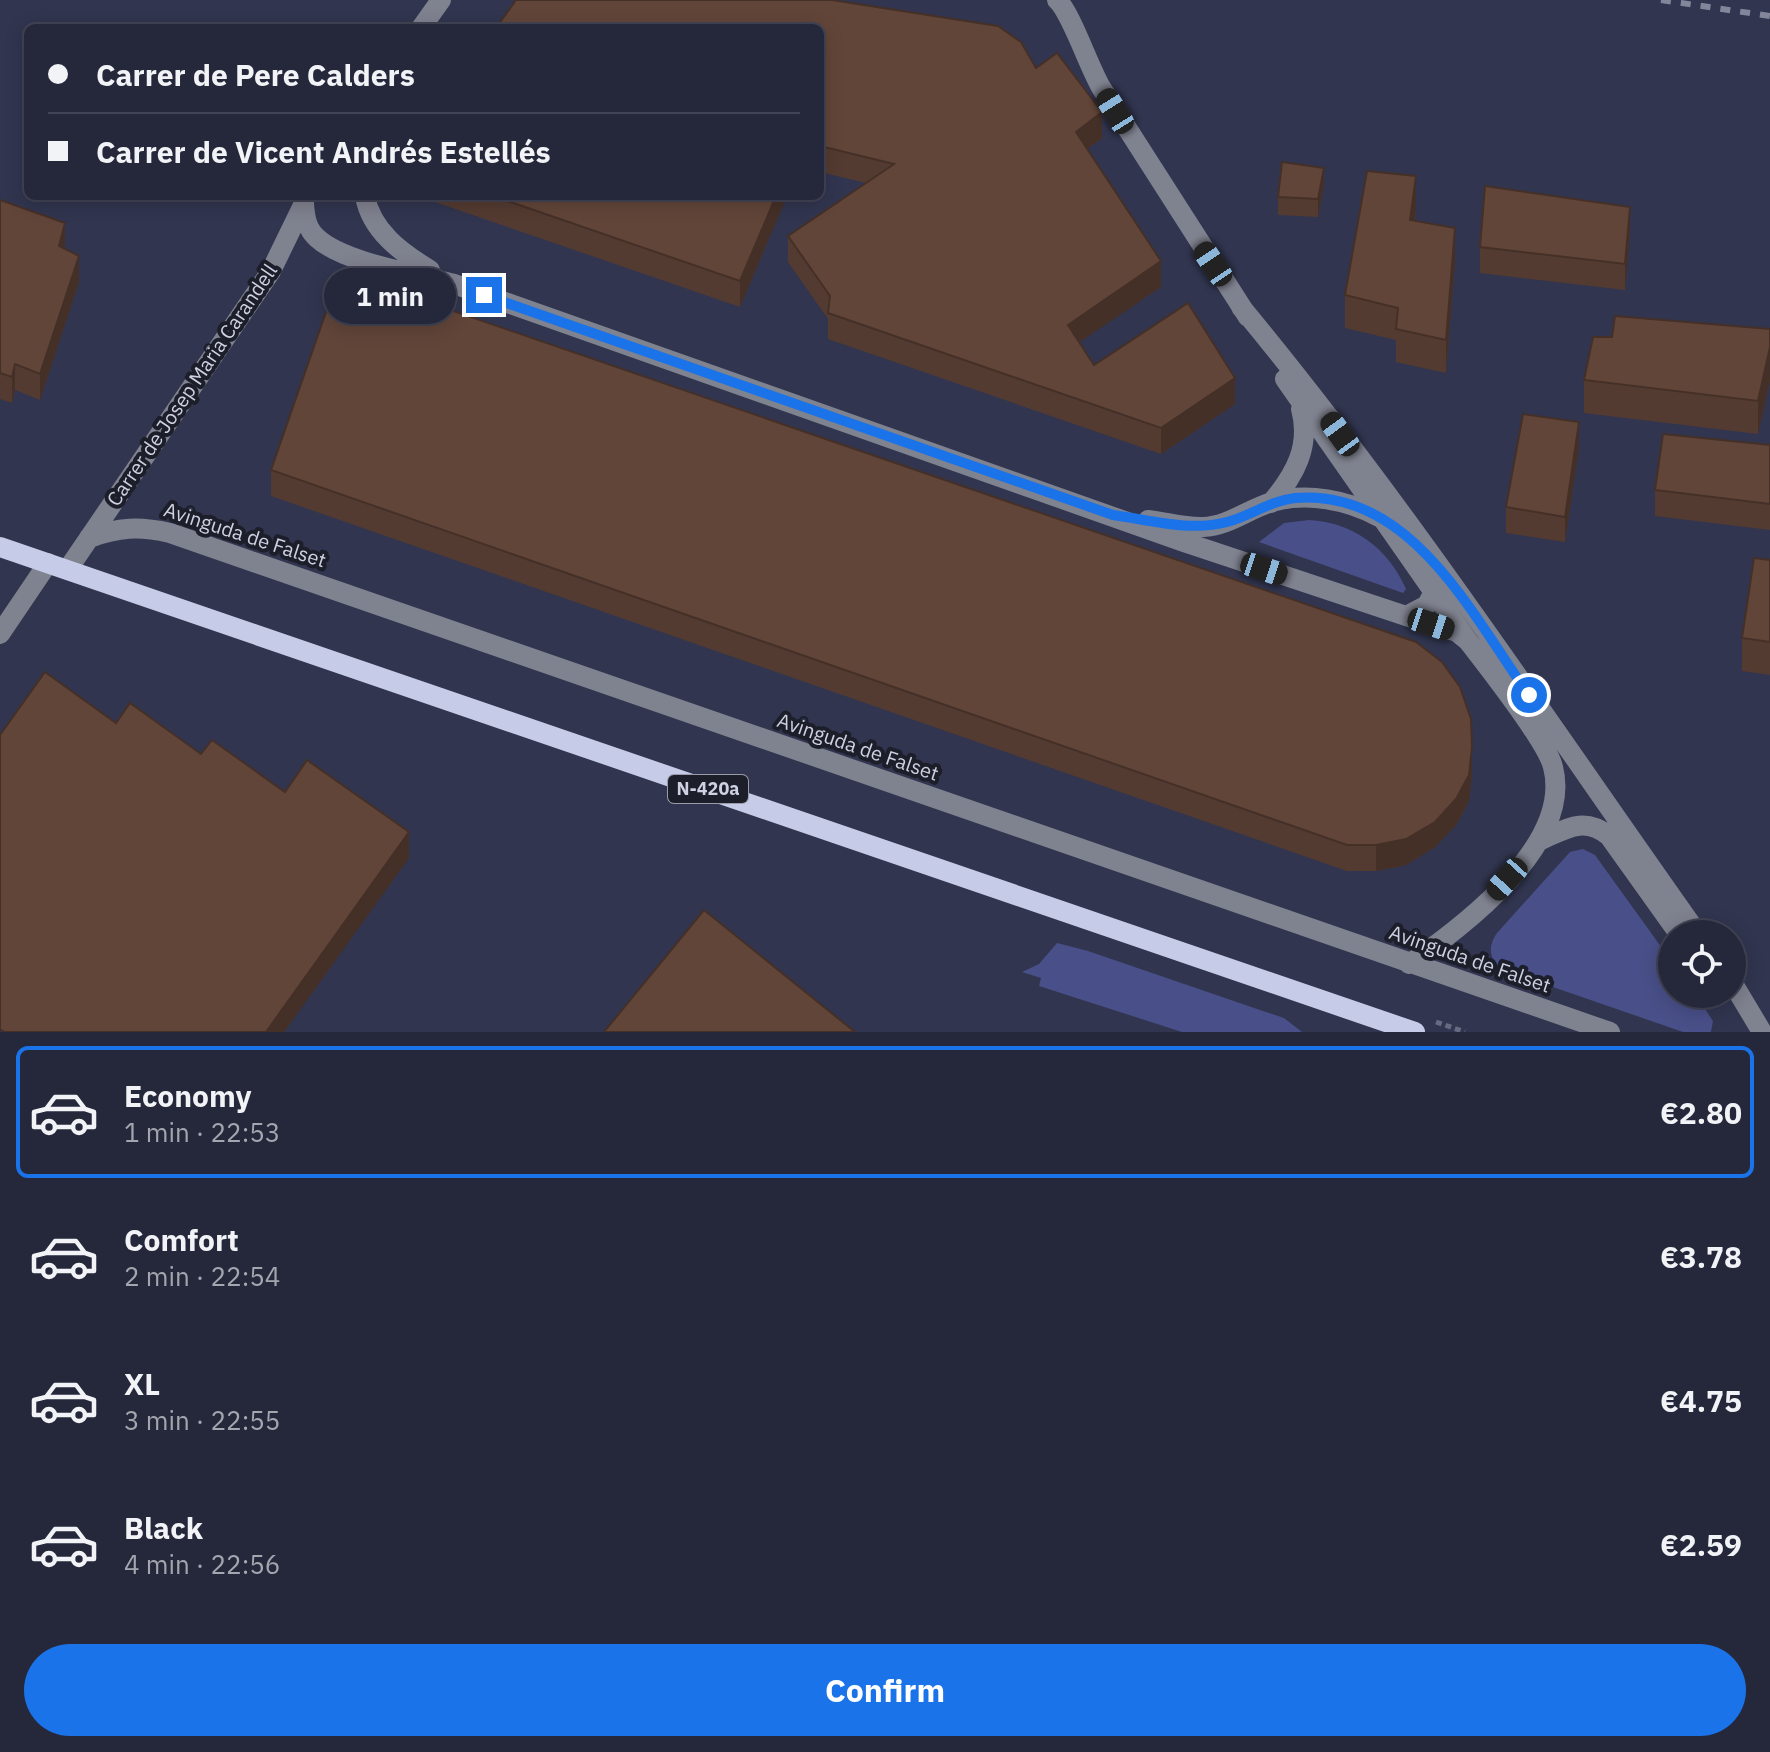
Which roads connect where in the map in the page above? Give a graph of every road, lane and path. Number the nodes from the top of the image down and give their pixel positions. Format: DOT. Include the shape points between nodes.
graph roads {
  1 [pos="441,0"];
  2 [pos="1057,0"];
  3 [pos="1075,0"];
  4 [pos="1072,22"];
  5 [pos="424,24"];
  6 [pos="306,200"];
  7 [pos="307,200"];
  8 [pos="366,202"];
  9 [pos="454,284"];
  10 [pos="1241,307"];
  11 [pos="1300,405"];
  12 [pos="1271,503"];
  13 [pos="1113,515"];
  14 [pos="1380,518"];
  15 [pos="89,538"];
  16 [pos="0,547"];
  17 [pos="58,566"];
  18 [pos="1436,575"];
  19 [pos="1406,616"];
  20 [pos="0,634"];
  21 [pos="1468,641"];
  22 [pos="1541,840"];
  23 [pos="1669,920"];
  24 [pos="1688,920"];
  25 [pos="1409,964"];
  26 [pos="1746,1005"];
  27 [pos="1733,1008"];
  28 [pos="1384,1027"];
  29 [pos="1415,1032"];
  30 [pos="1610,1032"];
  31 [pos="1751,1032"];
  32 [pos="1762,1032"];
  1 -- 5 [label="street"];
  2 -- 4 [label="street"];
  3 -- 4 [label="street"];
  4 -- 10 [label="street" via="1102,89"];
  6 -- 15 [label="street, Carrer de Josep Maria Carandell" via="271,271"];
  7 -- 9 [label="street" via="308,226 325,244"];
  8 -- 9 [label="street" via="392,244"];
  9 -- 13 [label="street"];
  10 -- 11 [label="street"];
  10 -- 18 [label="street" via="1284,359"];
  11 -- 12 [label="street" via="1305,423 1302,453 1291,480"];
  11 -- 14 [label="street"];
  12 -- 13 [label="street" via="1203,527"];
  12 -- 14 [label="street" via="1296,498 1344,502"];
  13 -- 19 [label="street"];
  14 -- 18 [label="street"];
  14 -- 18 [label="street"];
  15 -- 17 [label="street, Carrer de Josep Maria Carandell"];
  15 -- 25 [label="street, Avinguda de Falset" via="134,526 170,533"];
  16 -- 17 [label="main road, N-420a"];
  17 -- 20 [label="street, Carrer de Josep Maria Carandell"];
  17 -- 28 [label="main road, N-420a"];
  18 -- 19 [label="street" via="1427,605"];
  18 -- 21 [label="street"];
  18 -- 24 [label="street"];
  19 -- 21 [label="street" via="1457,632"];
  21 -- 22 [label="street" via="1553,767 1556,794"];
  22 -- 23 [label="street" via="1578,824 1600,829"];
  22 -- 25 [label="street" via="1456,931"];
  25 -- 30 [label="street, Avinguda de Falset"];
  26 -- 32 [label="street"];
  27 -- 31 [label="street"];
  28 -- 29 [label="main road, N-420a"];
}
